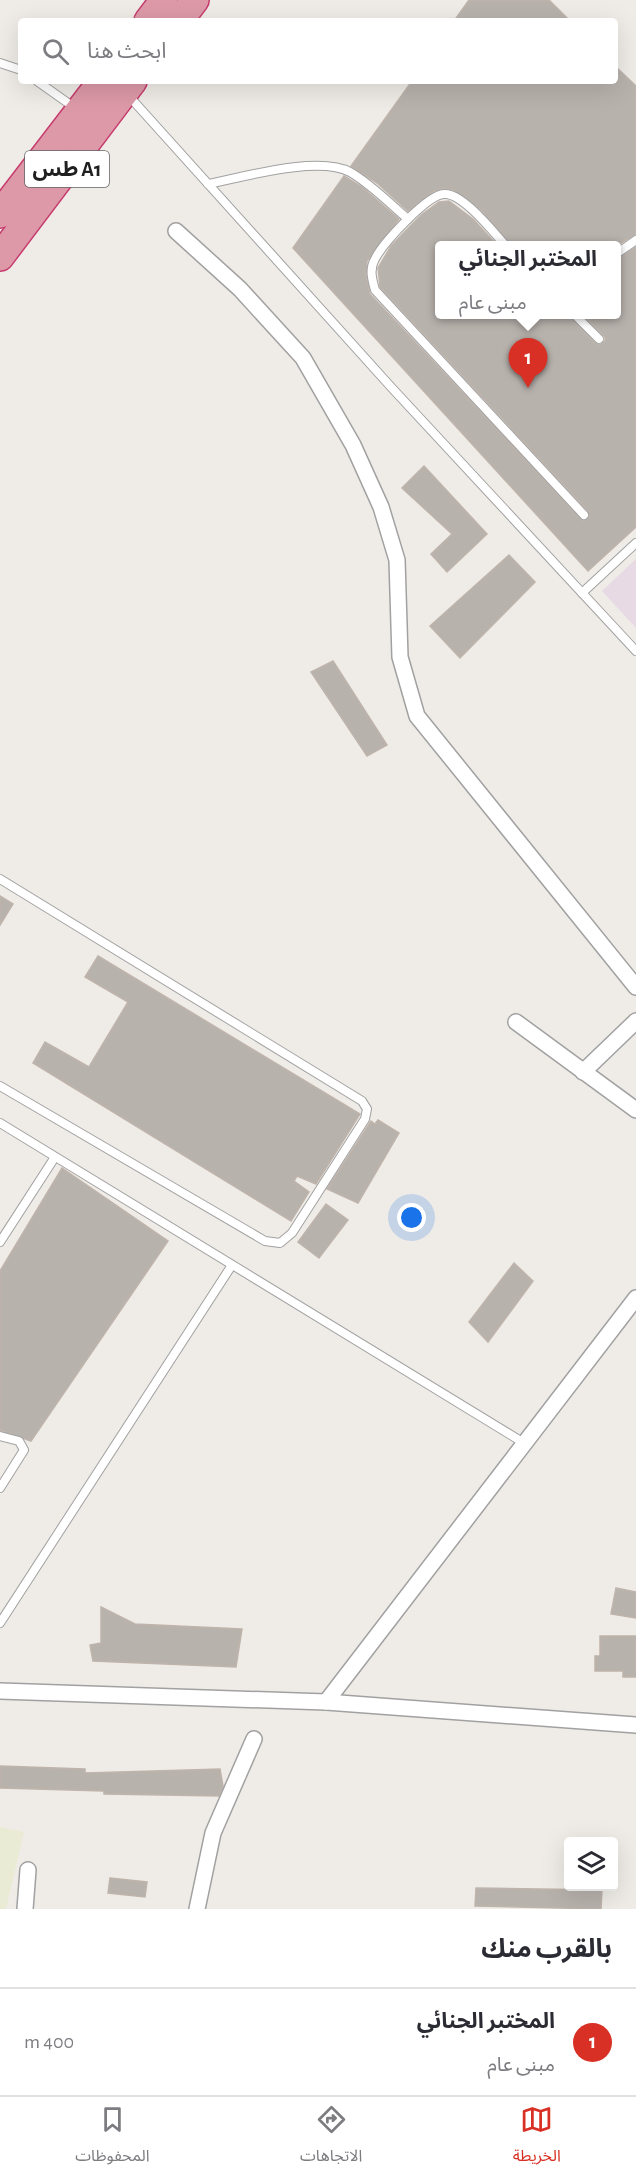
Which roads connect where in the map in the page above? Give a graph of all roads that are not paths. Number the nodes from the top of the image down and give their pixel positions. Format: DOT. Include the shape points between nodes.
graph roads {
  1 [pos="164,0"];
  2 [pos="195,0"];
  3 [pos="150,18"];
  4 [pos="181,18"];
  5 [pos="0,63"];
  6 [pos="18,69"];
  7 [pos="41,84"];
  8 [pos="120,85"];
  9 [pos="89,119"];
  10 [pos="208,184"];
  11 [pos="0,214"];
  12 [pos="408,219"];
  13 [pos="176,231"];
  14 [pos="636,240"];
  15 [pos="501,241"];
  16 [pos="621,250"];
  17 [pos="0,257"];
  18 [pos="578,319"];
  19 [pos="599,339"];
  20 [pos="584,515"];
  21 [pos="636,543"];
  22 [pos="582,593"];
  23 [pos="636,651"];
  24 [pos="0,879"];
  25 [pos="636,987"];
  26 [pos="636,1021"];
  27 [pos="516,1022"];
  28 [pos="583,1072"];
  29 [pos="0,1086"];
  30 [pos="636,1110"];
  31 [pos="0,1123"];
  32 [pos="55,1157"];
  33 [pos="0,1242"];
  34 [pos="232,1265"];
  35 [pos="636,1298"];
  36 [pos="0,1436"];
  37 [pos="524,1443"];
  38 [pos="0,1488"];
  39 [pos="0,1623"];
  40 [pos="0,1691"];
  41 [pos="326,1702"];
  42 [pos="636,1725"];
  43 [pos="254,1739"];
  44 [pos="28,1870"];
  45 [pos="25,1909"];
  46 [pos="197,1909"];
  1 -- 3 [label="highway"];
  2 -- 4 [label="highway"];
  5 -- 6 [label="lane"];
  7 -- 9 [label="lane"];
  8 -- 9 [label="highway, طس A1"];
  8 -- 10 [label="lane"];
  9 -- 11 [label="highway, طس A1"];
  9 -- 17 [label="highway, طس A1"];
  10 -- 12 [label="lane" via="311,165 331,166 350,172"];
  10 -- 22 [label="lane"];
  12 -- 15 [label="lane" via="430,199 445,193 460,198"];
  12 -- 20 [label="lane" via="374,259 371,276 375,290"];
  13 -- 25 [label="street" via="240,289 297,350 353,445 381,507 398,560 400,657 417,716"];
  14 -- 16 [label="lane"];
  18 -- 19 [label="lane"];
  21 -- 22 [label="lane"];
  22 -- 23 [label="lane"];
  24 -- 29 [label="lane" via="362,1101 367,1109 365,1119 292,1233 280,1243 265,1241"];
  26 -- 28 [label="street"];
  27 -- 28 [label="street"];
  28 -- 30 [label="street"];
  31 -- 32 [label="lane"];
  32 -- 33 [label="lane"];
  32 -- 34 [label="lane"];
  34 -- 37 [label="lane"];
  34 -- 39 [label="lane"];
  35 -- 37 [label="street"];
  36 -- 38 [label="lane" via="19,1441 24,1450"];
  37 -- 41 [label="street"];
  40 -- 41 [label="street"];
  41 -- 42 [label="street"];
  43 -- 46 [label="street" via="213,1833"];
  44 -- 45 [label="street"];
}
